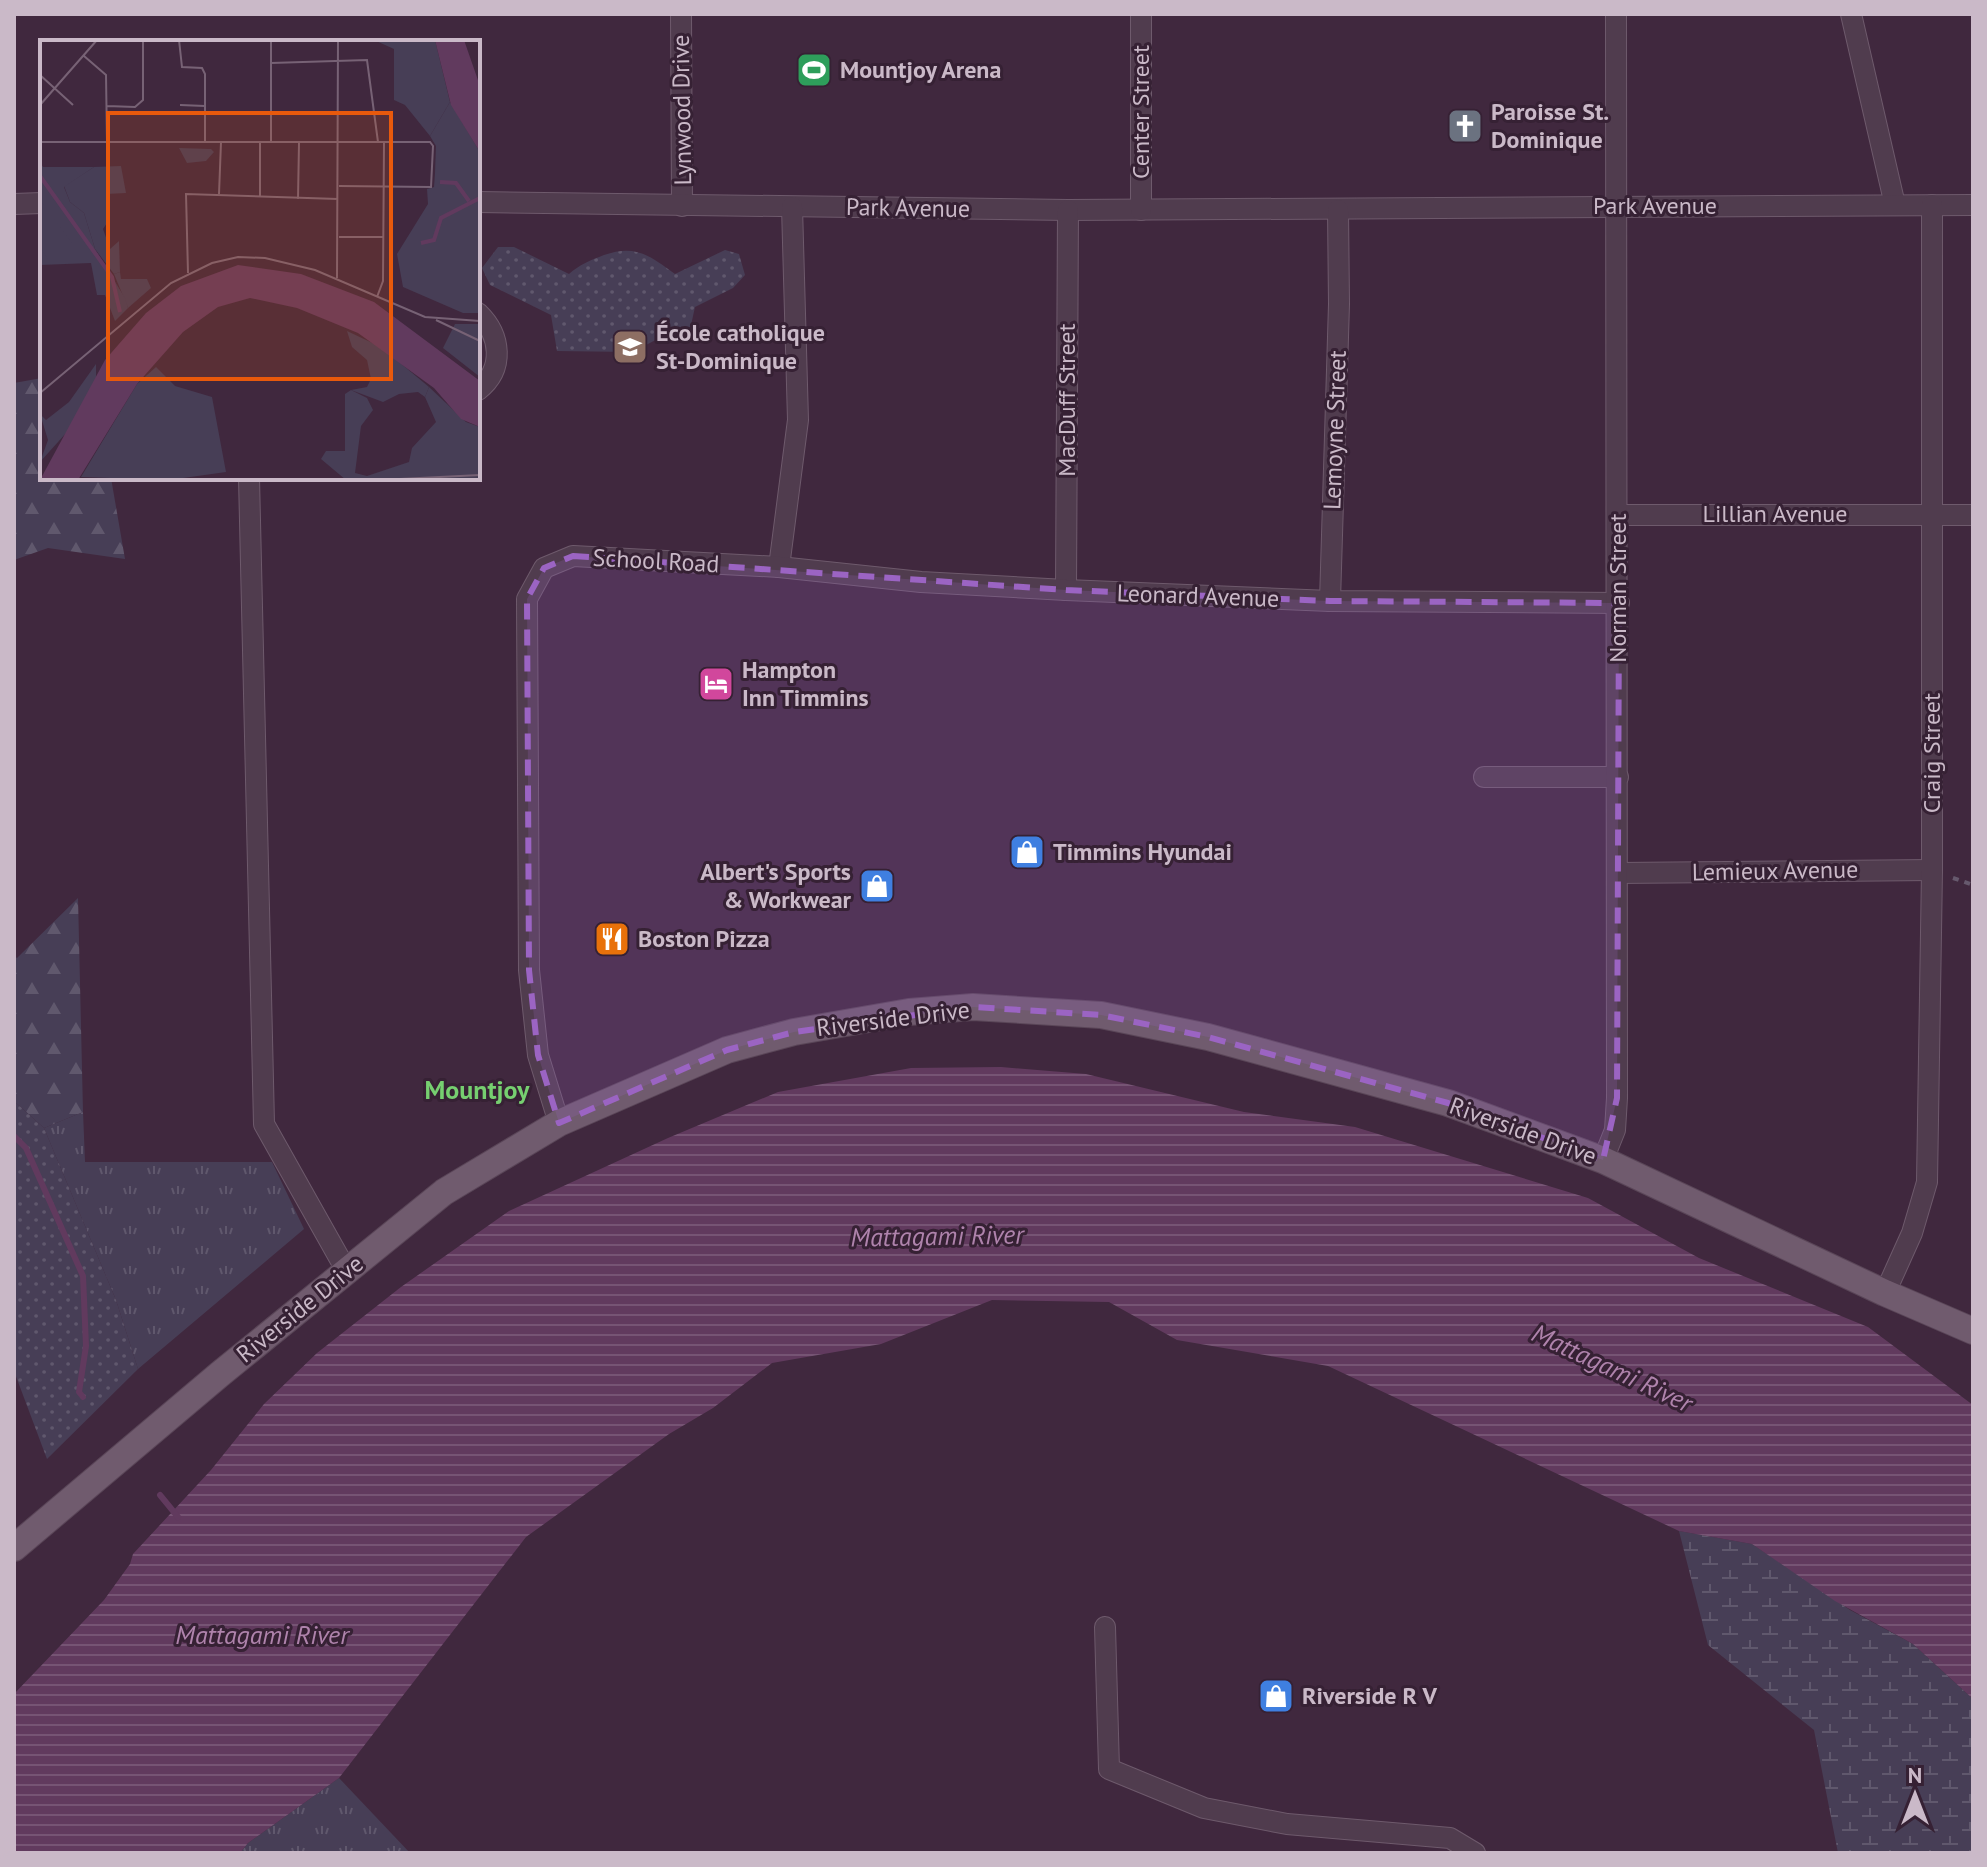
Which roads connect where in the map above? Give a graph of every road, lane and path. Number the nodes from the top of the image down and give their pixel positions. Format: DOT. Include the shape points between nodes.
graph roads {
  1 [pos="681,14"];
  2 [pos="1141,14"];
  3 [pos="1616,14"];
  4 [pos="1851,14"];
  5 [pos="480,202"];
  6 [pos="40,203"];
  7 [pos="14,204"];
  8 [pos="1618,205"];
  9 [pos="1895,205"];
  10 [pos="1932,205"];
  11 [pos="1973,205"];
  12 [pos="682,206"];
  13 [pos="792,207"];
  14 [pos="1068,210"];
  15 [pos="1141,210"];
  16 [pos="1338,210"];
  17 [pos="480,315"];
  18 [pos="480,388"];
  19 [pos="249,480"];
  20 [pos="1933,514"];
  21 [pos="1617,515"];
  22 [pos="1973,515"];
  23 [pos="779,567"];
  24 [pos="1066,590"];
  25 [pos="1330,601"];
  26 [pos="1619,603"];
  27 [pos="1484,777"];
  28 [pos="1618,777"];
  29 [pos="1932,870"];
  30 [pos="1618,873"];
  31 [pos="559,1123"];
  32 [pos="1603,1160"];
  33 [pos="346,1270"];
  34 [pos="1885,1293"];
  35 [pos="1973,1331"];
  36 [pos="14,1548"];
  37 [pos="1105,1627"];
  38 [pos="1475,1853"];
  1 -- 12 [label="street, Lynwood Drive"];
  2 -- 15 [label="street, Center Street"];
  3 -- 8 [label="street, Norman Street"];
  4 -- 9 [label="street"];
  5 -- 12 [label="street, Park Avenue"];
  6 -- 7 [label="street"];
  8 -- 9 [label="street, Park Avenue"];
  8 -- 16 [label="street, Park Avenue"];
  8 -- 21 [label="street, Norman Street"];
  9 -- 10 [label="street, Park Avenue"];
  10 -- 11 [label="street, Park Avenue"];
  10 -- 20 [label="street, Craig Street"];
  12 -- 13 [label="street, Park Avenue"];
  13 -- 14 [label="street, Park Avenue"];
  13 -- 23 [label="street" via="798,420"];
  14 -- 15 [label="street, Park Avenue"];
  14 -- 24 [label="street, MacDuff Street"];
  15 -- 16 [label="street, Park Avenue"];
  16 -- 25 [label="street, Lemoyne Street"];
  17 -- 18 [label="street" via="490,326 497,356 493,372"];
  19 -- 33 [label="street" via="264,1124"];
  20 -- 21 [label="street, Lillian Avenue"];
  20 -- 22 [label="street"];
  20 -- 29 [label="street, Craig Street"];
  21 -- 26 [label="street, Norman Street"];
  23 -- 24 [label="street, Leonard Avenue"];
  23 -- 31 [label="street, School Road" via="573,556 544,568 527,599 529,970 538,1055"];
  24 -- 25 [label="street, Leonard Avenue"];
  25 -- 26 [label="street, Leonard Avenue"];
  26 -- 28 [label="street, Norman Street"];
  27 -- 28 [label="street"];
  28 -- 30 [label="street, Norman Street"];
  29 -- 30 [label="street, Lemieux Avenue"];
  29 -- 34 [label="street, Craig Street" via="1927,1182 1912,1233"];
  30 -- 32 [label="street, Norman Street" via="1617,1110"];
  31 -- 32 [label="main road, Riverside Drive" via="727,1050 794,1032 973,1007 1101,1015 1208,1037 1448,1103"];
  31 -- 33 [label="main road, Riverside Drive" via="444,1192"];
  32 -- 34 [label="main road, Riverside Drive"];
  33 -- 36 [label="main road, Riverside Drive"];
  34 -- 35 [label="main road, Riverside Drive"];
  37 -- 38 [label="street" via="1109,1769 1204,1808 1287,1824 1450,1838"];
}
